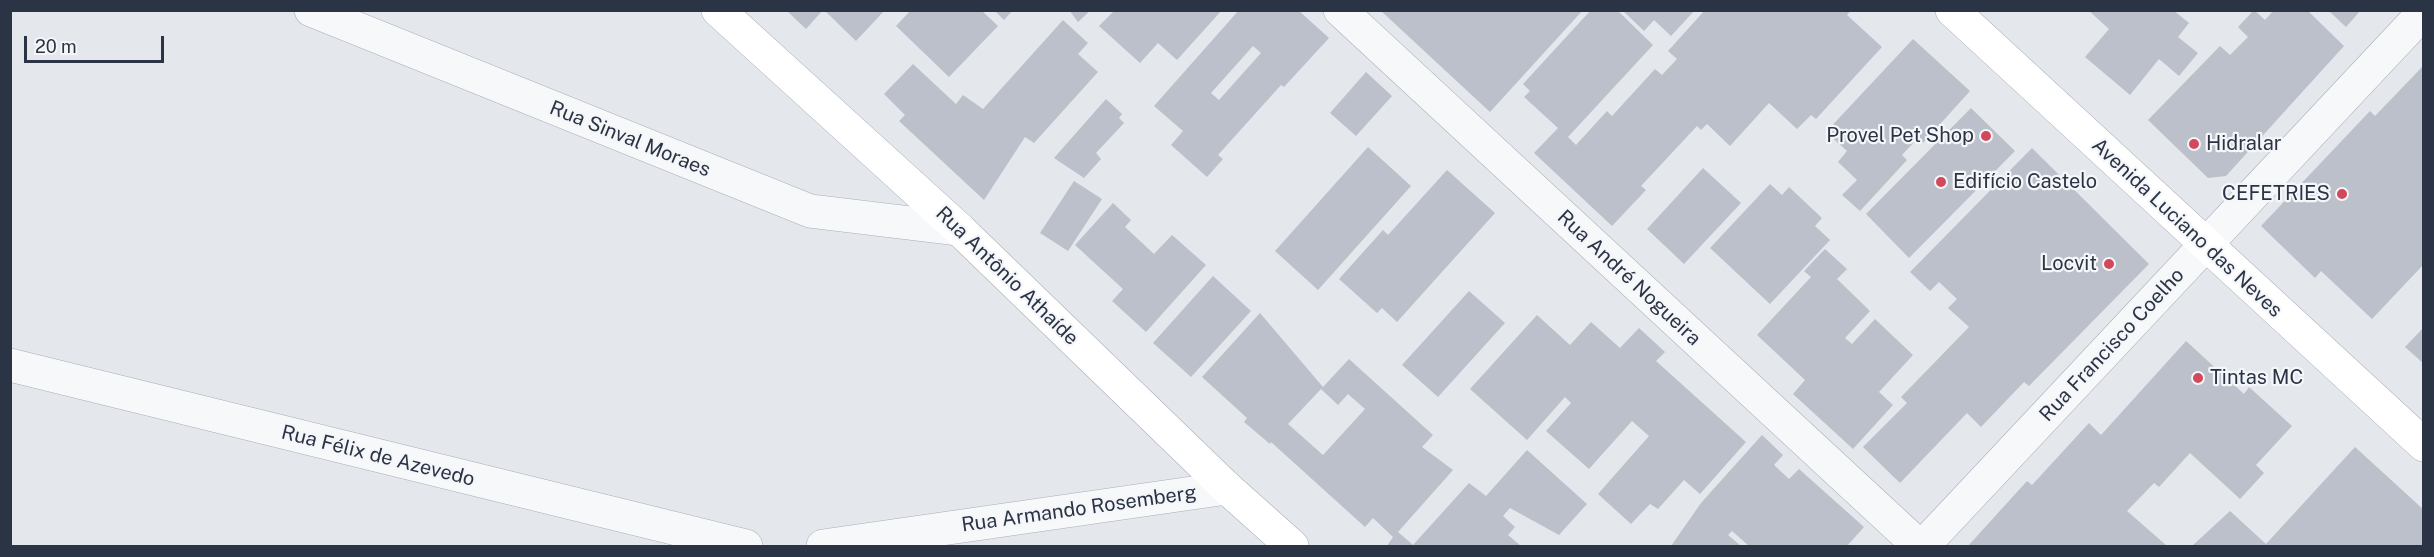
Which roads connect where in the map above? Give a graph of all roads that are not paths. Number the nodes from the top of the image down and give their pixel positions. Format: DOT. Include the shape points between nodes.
graph roads {
  1 [pos="311,10"];
  2 [pos="718,10"];
  3 [pos="1340,10"];
  4 [pos="1952,10"];
  5 [pos="2424,12"];
  6 [pos="959,229"];
  7 [pos="2205,246"];
  8 [pos="10,365"];
  9 [pos="2424,445"];
  10 [pos="1227,488"];
  11 [pos="746,546"];
  12 [pos="824,546"];
  13 [pos="1292,546"];
  14 [pos="1921,546"];
  1 -- 6 [label="street, Rua Sinval Moraes" via="810,211"];
  2 -- 6 [label="main road, Rua Antônio Athaíde"];
  3 -- 14 [label="street, Rua André Nogueira"];
  4 -- 7 [label="main road, Avenida Luciano das Neves"];
  5 -- 7 [label="street, Rua Francisco Coelho"];
  6 -- 10 [label="main road, Rua Antônio Athaíde"];
  7 -- 9 [label="main road, Avenida Luciano das Neves"];
  7 -- 14 [label="street, Rua Francisco Coelho"];
  8 -- 11 [label="street, Rua Félix de Azevedo"];
  10 -- 12 [label="street, Rua Armando Rosemberg"];
  10 -- 13 [label="main road, Rua Antônio Athaíde"];
}
